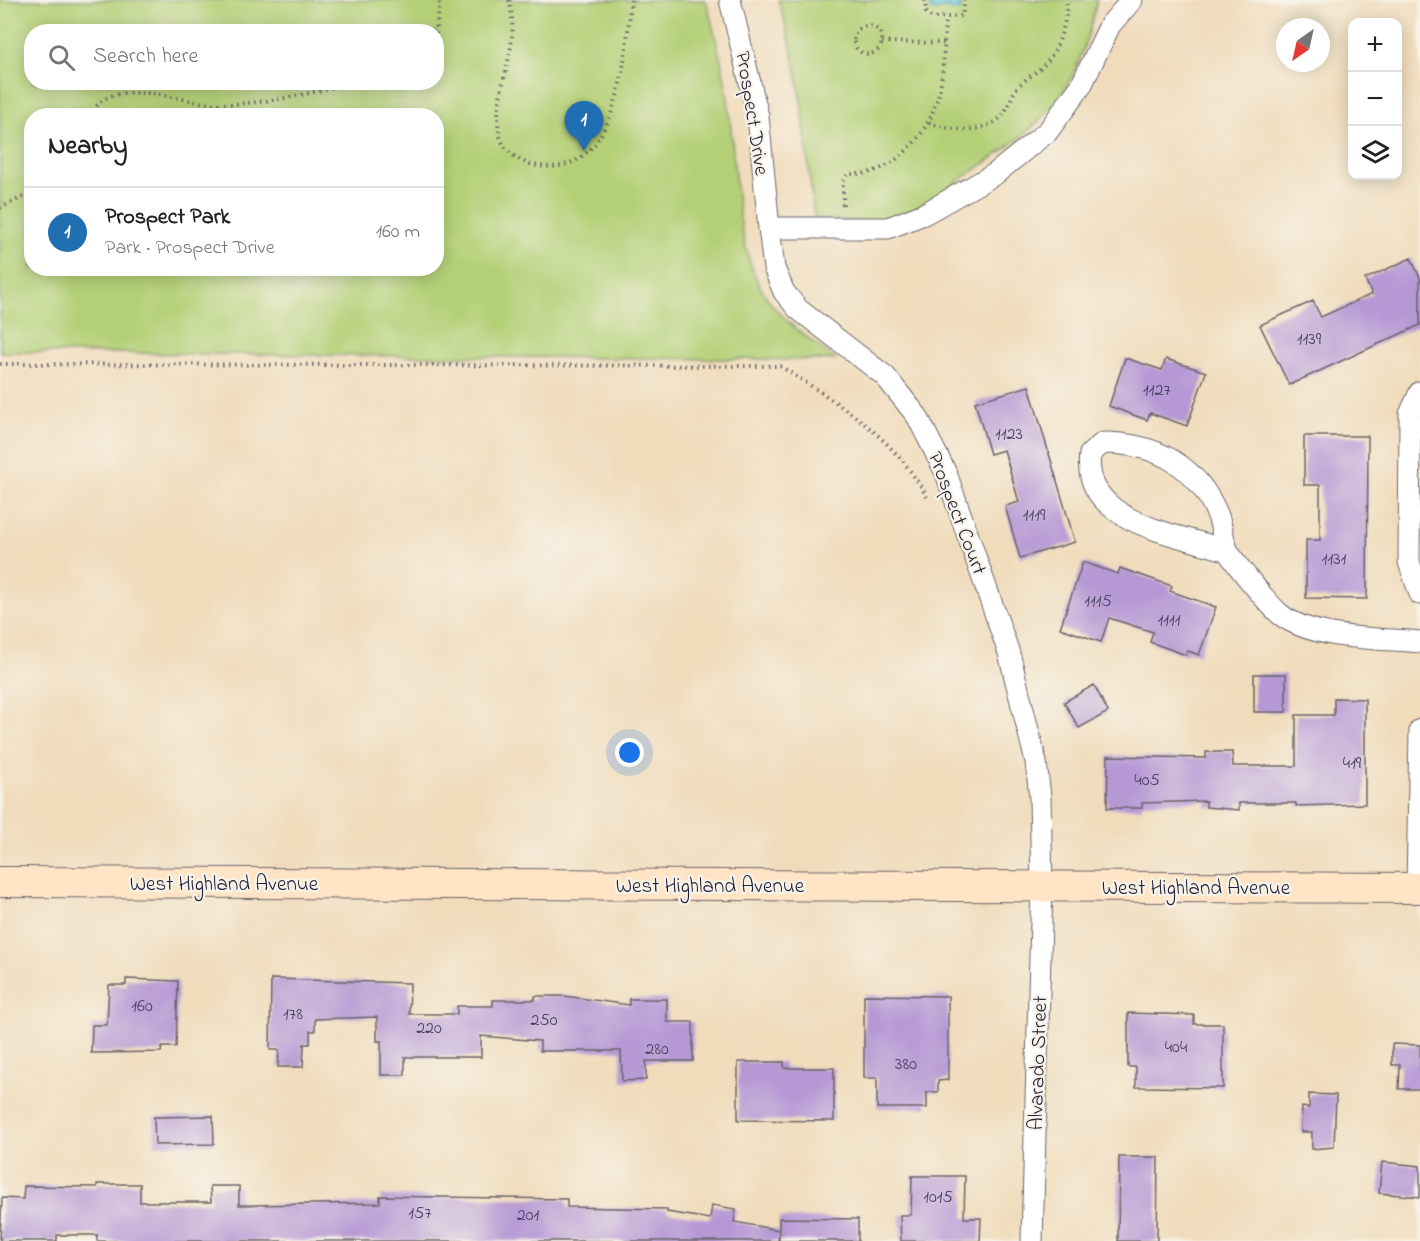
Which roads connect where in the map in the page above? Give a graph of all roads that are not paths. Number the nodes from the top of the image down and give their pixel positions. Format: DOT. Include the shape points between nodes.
graph roads {
  1 [pos="730,0"];
  2 [pos="1113,0"];
  3 [pos="1132,0"];
  4 [pos="1110,25"];
  5 [pos="769,228"];
  6 [pos="1420,392"];
  7 [pos="1228,551"];
  8 [pos="1420,594"];
  9 [pos="1420,642"];
  10 [pos="1420,730"];
  11 [pos="0,882"];
  12 [pos="1042,886"];
  13 [pos="1418,888"];
  14 [pos="1032,1241"];
  1 -- 5 [label="street, Prospect Drive" via="758,116"];
  2 -- 4 [label="street"];
  3 -- 4 [label="street"];
  4 -- 5 [label="street" via="1081,86 1048,131 995,174 924,214 888,228"];
  5 -- 12 [label="street, Prospect Court" via="774,268 784,292 798,309 885,376 917,416 946,473 1009,653 1036,762 1041,797"];
  6 -- 8 [label="street" via="1410,414 1409,550"];
  7 -- 7 [label="street" via="1210,497 1193,474 1169,458 1126,442 1103,443 1090,454 1088,471 1095,489 1112,509 1136,524"];
  7 -- 9 [label="street" via="1281,615 1320,632"];
  10 -- 13 [label="street"];
  11 -- 12 [label="street, West Highland Avenue"];
  12 -- 13 [label="street, West Highland Avenue"];
  12 -- 14 [label="street, Alvarado Street"];
}
